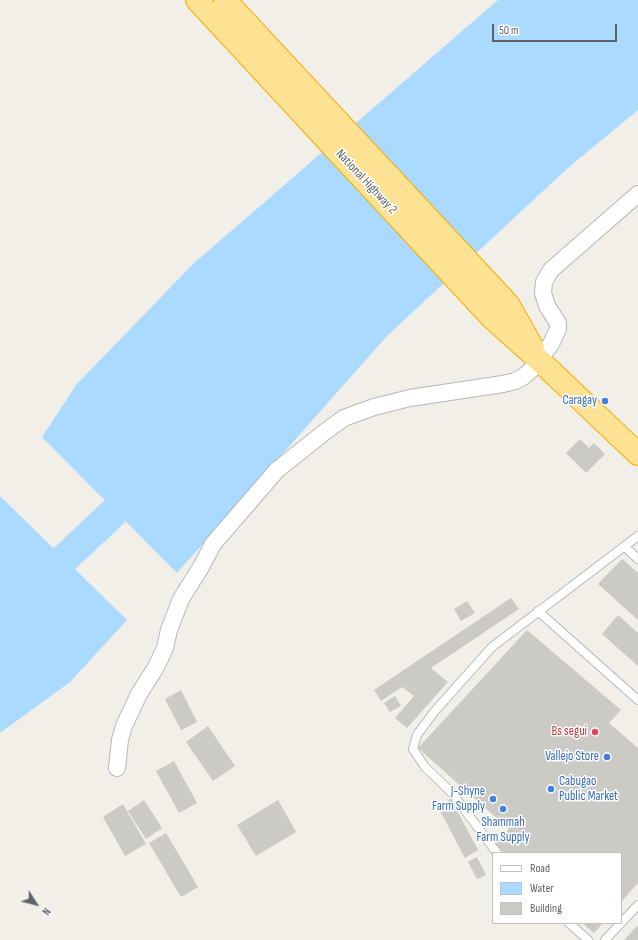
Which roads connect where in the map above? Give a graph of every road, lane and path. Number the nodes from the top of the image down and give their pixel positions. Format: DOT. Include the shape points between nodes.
graph roads {
  1 [pos="197,0"];
  2 [pos="225,0"];
  3 [pos="638,194"];
  4 [pos="500,311"];
  5 [pos="539,360"];
  6 [pos="638,454"];
  7 [pos="638,536"];
  8 [pos="625,547"];
  9 [pos="638,559"];
  10 [pos="538,611"];
  11 [pos="638,700"];
  12 [pos="117,768"];
  13 [pos="496,852"];
  14 [pos="638,904"];
  15 [pos="622,921"];
  16 [pos="570,924"];
  17 [pos="620,924"];
  18 [pos="588,940"];
  19 [pos="605,940"];
  1 -- 4 [label="highway, National Highway 2"];
  2 -- 4 [label="highway, National Highway 2"];
  3 -- 5 [label="street" via="551,270 544,282 543,293 558,328 551,344"];
  4 -- 5 [label="highway, National Highway 2"];
  5 -- 6 [label="highway, National Highway 2"];
  5 -- 12 [label="street" via="531,370 515,381 410,398 344,418 277,470 213,544 181,599 165,648 124,726"];
  7 -- 8 [label="lane"];
  8 -- 9 [label="lane"];
  8 -- 10 [label="lane"];
  10 -- 11 [label="lane"];
  10 -- 13 [label="lane" via="492,647 416,735 413,749 425,767 452,793"];
  14 -- 15 [label="lane"];
  16 -- 18 [label="lane"];
  17 -- 19 [label="lane"];
}
